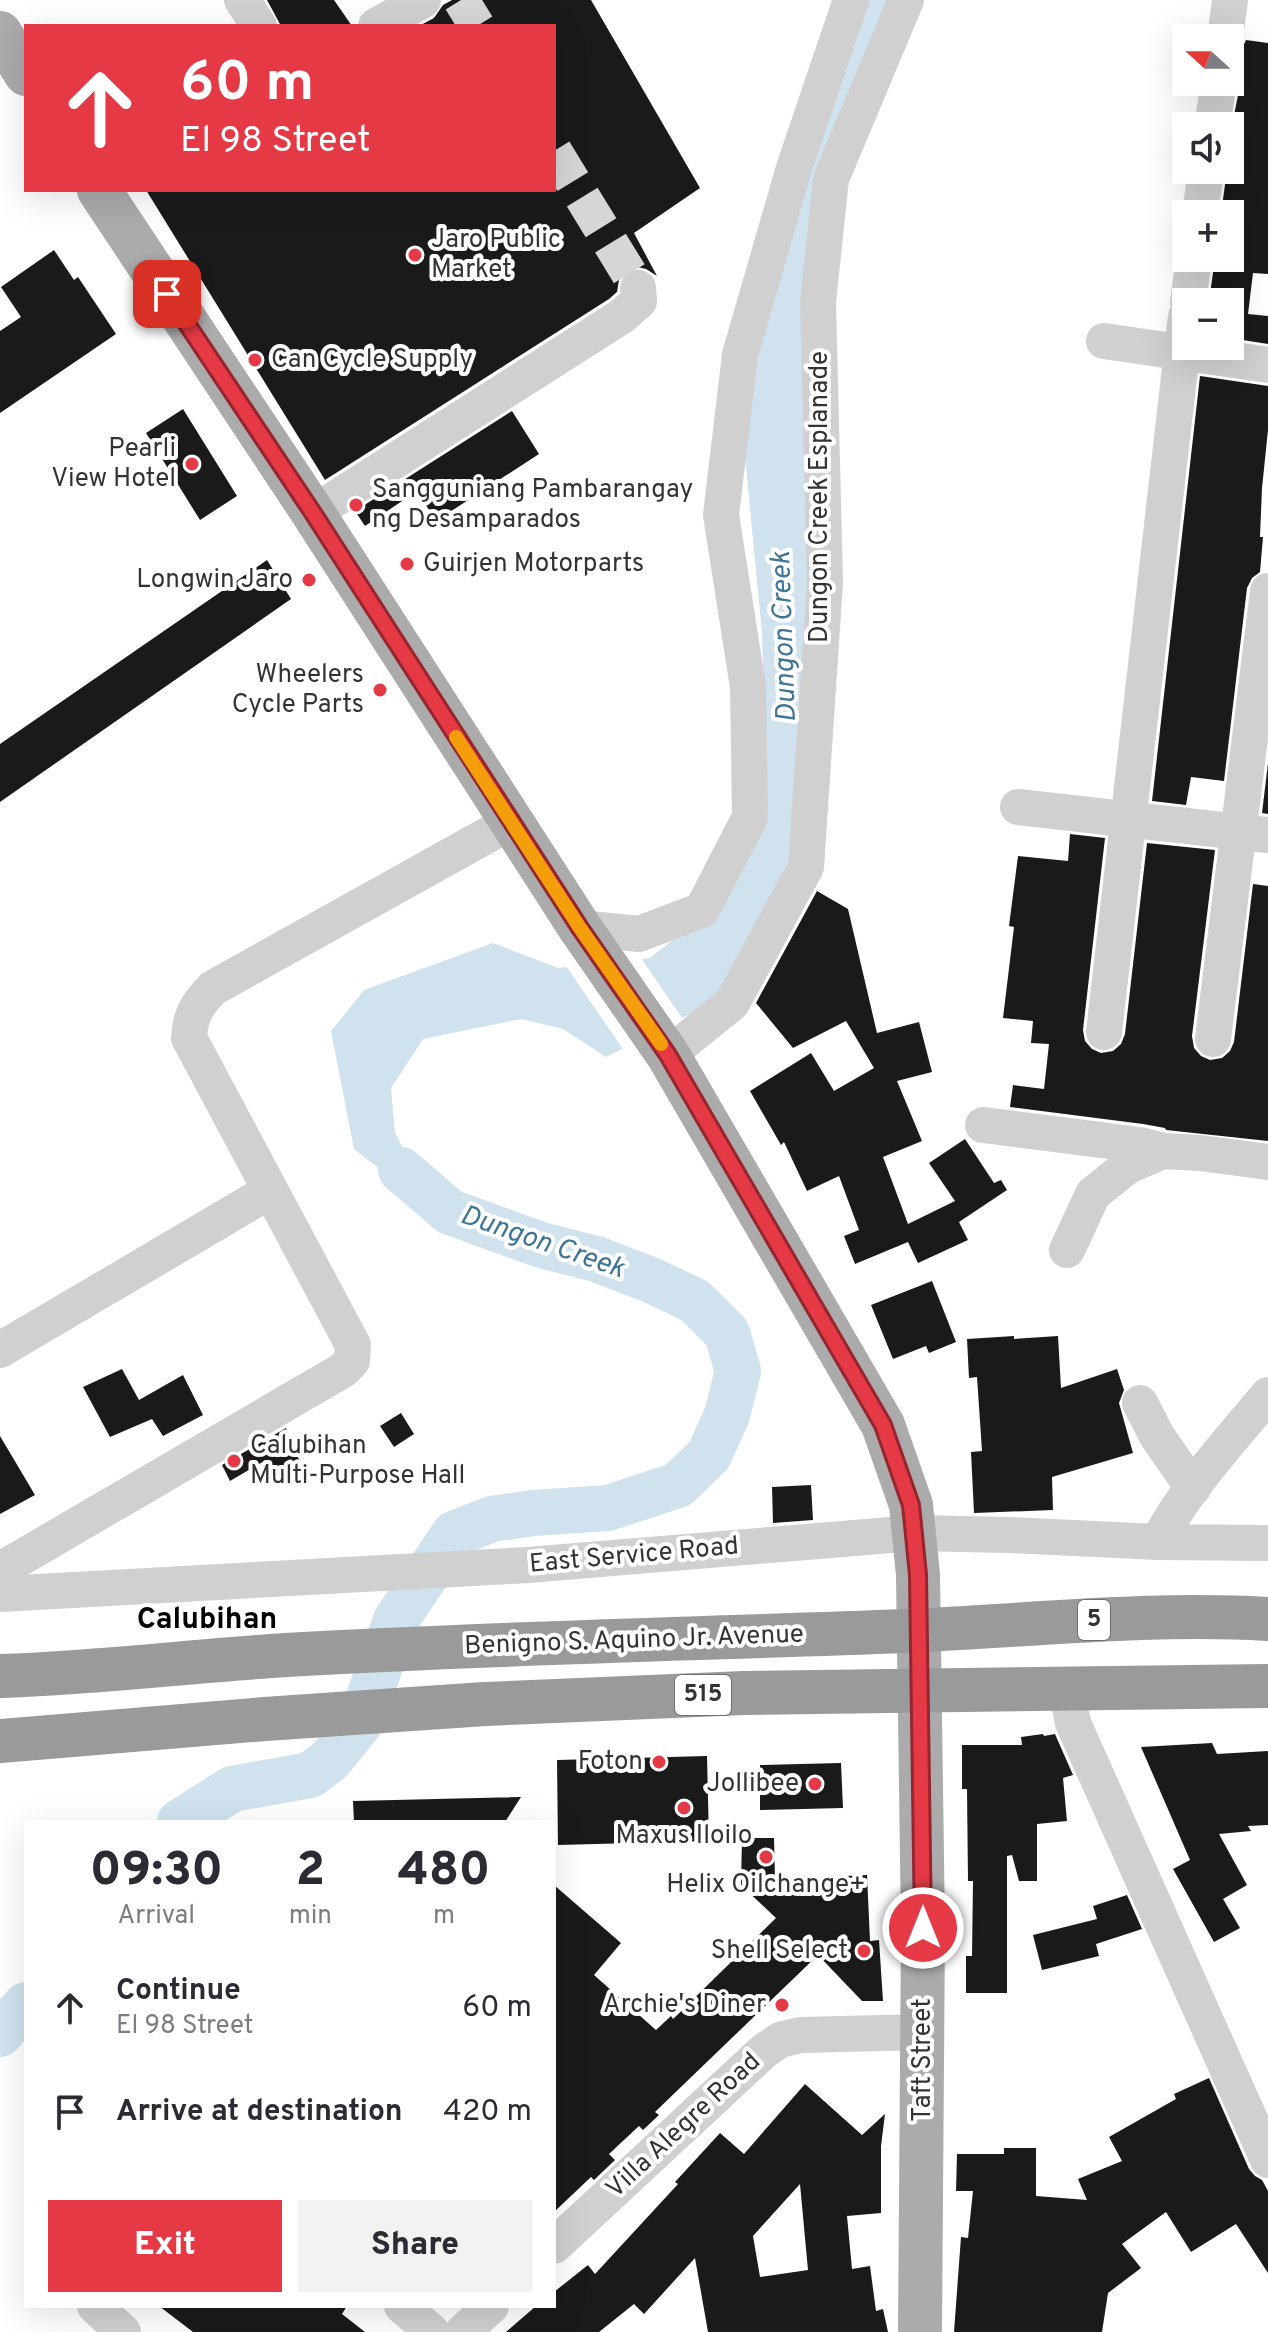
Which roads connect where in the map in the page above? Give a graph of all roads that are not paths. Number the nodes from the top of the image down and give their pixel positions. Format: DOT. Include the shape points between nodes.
graph roads {
  1 [pos="242,0"];
  2 [pos="423,0"];
  3 [pos="851,0"];
  4 [pos="906,0"];
  5 [pos="1230,0"];
  6 [pos="258,24"];
  7 [pos="380,24"];
  8 [pos="1227,24"];
  9 [pos="0,33"];
  10 [pos="24,71"];
  11 [pos="100,192"];
  12 [pos="639,295"];
  13 [pos="1104,341"];
  14 [pos="1172,351"];
  15 [pos="1180,360"];
  16 [pos="1235,360"];
  17 [pos="1268,365"];
  18 [pos="313,513"];
  19 [pos="1268,591"];
  20 [pos="1018,807"];
  21 [pos="1128,820"];
  22 [pos="511,822"];
  23 [pos="1253,833"];
  24 [pos="580,928"];
  25 [pos="1104,1032"];
  26 [pos="1213,1039"];
  27 [pos="668,1055"];
  28 [pos="983,1125"];
  29 [pos="1163,1151"];
  30 [pos="1268,1162"];
  31 [pos="270,1191"];
  32 [pos="1067,1250"];
  33 [pos="0,1350"];
  34 [pos="1268,1395"];
  35 [pos="1140,1403"];
  36 [pos="1193,1488"];
  37 [pos="915,1533"];
  38 [pos="1158,1542"];
  39 [pos="1268,1543"];
  40 [pos="0,1570"];
  41 [pos="0,1593"];
  42 [pos="1268,1619"];
  43 [pos="920,1630"];
  44 [pos="66,1674"];
  45 [pos="0,1676"];
  46 [pos="1268,1686"];
  47 [pos="1066,1687"];
  48 [pos="921,1693"];
  49 [pos="66,1736"];
  50 [pos="0,1741"];
  51 [pos="923,2032"];
  52 [pos="1268,2160"];
  53 [pos="556,2244"];
  54 [pos="97,2308"];
  55 [pos="404,2308"];
  56 [pos="489,2308"];
  57 [pos="123,2332"];
  58 [pos="432,2332"];
  59 [pos="463,2332"];
  60 [pos="920,2332"];
  1 -- 6 [label="street"];
  2 -- 7 [label="street"];
  3 -- 24 [label="street" via="794,168 740,355 721,515 748,687 750,817 702,910 639,934"];
  4 -- 27 [label="street, Dungon Creek Esplanade" via="831,179 829,195 818,302 825,583 806,867 732,1003"];
  5 -- 8 [label="street"];
  9 -- 10 [label="main road"];
  11 -- 18 [label="main road, Taft Street"];
  12 -- 18 [label="street" via="622,316"];
  13 -- 14 [label="street"];
  15 -- 21 [label="street"];
  16 -- 17 [label="street"];
  18 -- 22 [label="main road, Taft Street"];
  19 -- 23 [label="street"];
  20 -- 21 [label="street"];
  21 -- 23 [label="street"];
  21 -- 25 [label="street"];
  22 -- 24 [label="main road, Taft Street"];
  22 -- 31 [label="street" via="213,988 199,1002 189,1038"];
  23 -- 26 [label="street"];
  24 -- 27 [label="main road, Taft Street"];
  27 -- 37 [label="main road, Taft Street" via="883,1425 911,1505"];
  28 -- 29 [label="street"];
  29 -- 30 [label="street"];
  29 -- 32 [label="street" via="1128,1166 1093,1194"];
  31 -- 33 [label="street"];
  31 -- 40 [label="street" via="353,1345 352,1361"];
  34 -- 36 [label="street"];
  35 -- 36 [label="street"];
  36 -- 38 [label="street"];
  37 -- 38 [label="street, East Service Road"];
  37 -- 41 [label="street, East Service Road" via="528,1565"];
  37 -- 43 [label="main road, Taft Street"];
  38 -- 39 [label="street, East Service Road"];
  42 -- 43 [label="highway, Benigno S. Aquino Jr. Avenue / 5" via="1028,1622"];
  43 -- 44 [label="highway, Benigno S. Aquino Jr. Avenue / 515" via="286,1655"];
  43 -- 48 [label="main road, Taft Street"];
  44 -- 45 [label="highway, Benigno S. Aquino Jr. Avenue / 515"];
  44 -- 49 [label="highway"];
  46 -- 47 [label="highway"];
  47 -- 48 [label="highway"];
  47 -- 52 [label="street" via="1073,1723"];
  48 -- 49 [label="highway, 515" via="767,1692 485,1704"];
  48 -- 51 [label="main road, Taft Street"];
  49 -- 50 [label="highway, 515"];
  51 -- 53 [label="street, Villa Alegre Road" via="780,2040"];
  51 -- 60 [label="main road, Taft Street"];
  54 -- 57 [label="street"];
  55 -- 58 [label="street"];
  56 -- 59 [label="street"];
}
